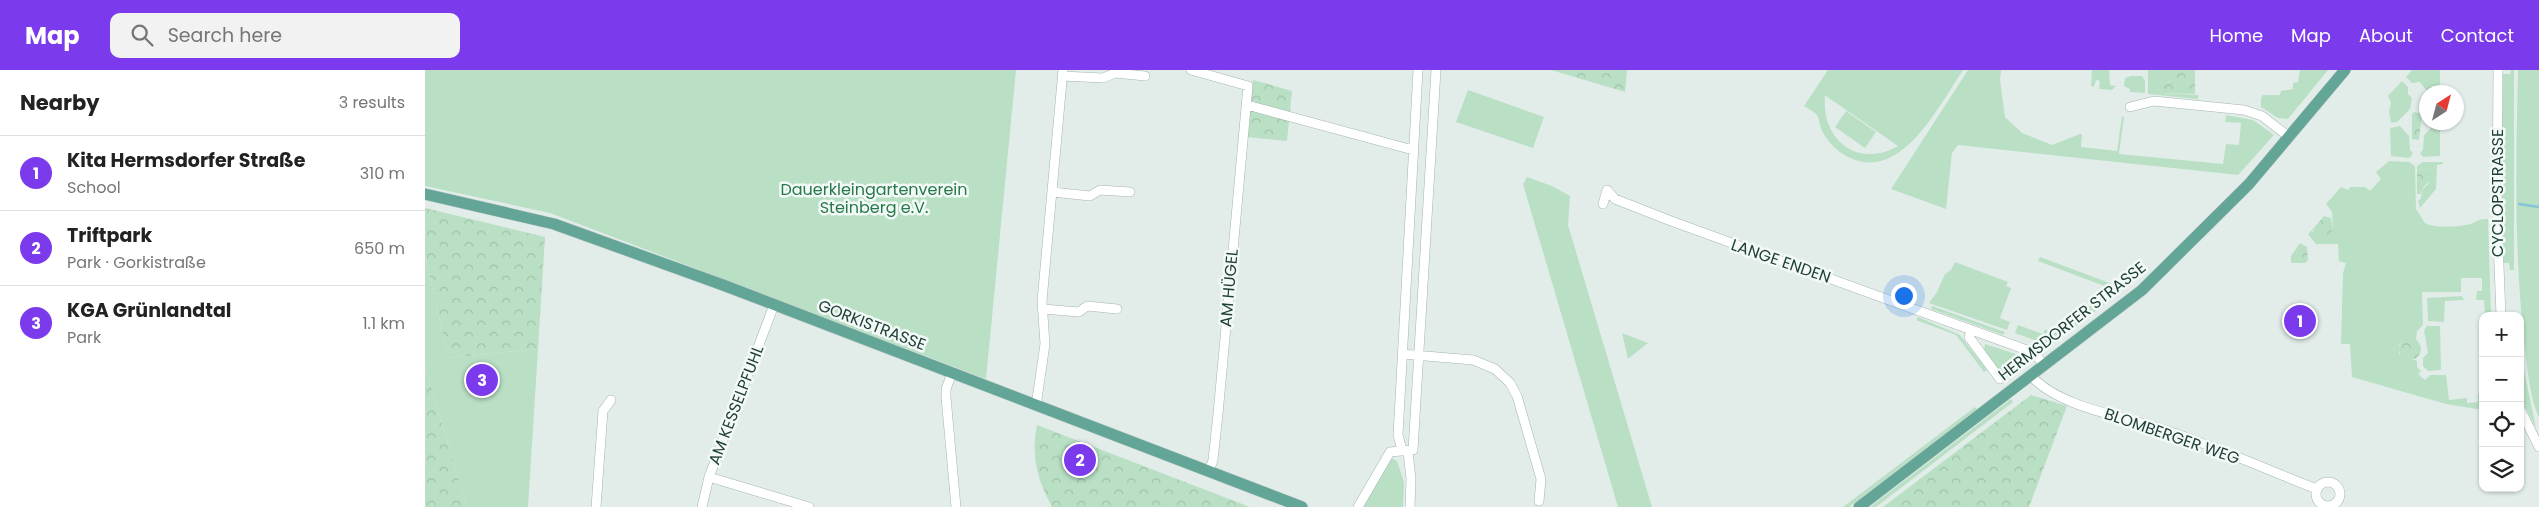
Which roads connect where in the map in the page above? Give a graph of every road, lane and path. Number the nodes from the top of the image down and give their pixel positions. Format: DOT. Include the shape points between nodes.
graph roads {
  1 [pos="1191,70"];
  2 [pos="1418,70"];
  3 [pos="1436,70"];
  4 [pos="2345,70"];
  5 [pos="2498,70"];
  6 [pos="1063,73"];
  7 [pos="1145,76"];
  8 [pos="1247,105"];
  9 [pos="2130,107"];
  10 [pos="2289,137"];
  11 [pos="1413,150"];
  12 [pos="1413,164"];
  13 [pos="1430,165"];
  14 [pos="1052,192"];
  15 [pos="1130,192"];
  16 [pos="425,194"];
  17 [pos="1603,204"];
  18 [pos="774,305"];
  19 [pos="1043,309"];
  20 [pos="1117,309"];
  21 [pos="2501,312"];
  22 [pos="1971,330"];
  23 [pos="1402,354"];
  24 [pos="1420,355"];
  25 [pos="2044,366"];
  26 [pos="952,373"];
  27 [pos="2031,376"];
  28 [pos="2000,379"];
  29 [pos="611,400"];
  30 [pos="1036,406"];
  31 [pos="2524,417"];
  32 [pos="2539,447"];
  33 [pos="1405,450"];
  34 [pos="1209,471"];
  35 [pos="709,476"];
  36 [pos="2317,489"];
  37 [pos="1539,501"];
  38 [pos="596,507"];
  39 [pos="702,507"];
  40 [pos="809,507"];
  41 [pos="956,507"];
  42 [pos="1302,507"];
  43 [pos="1358,507"];
  44 [pos="1410,507"];
  45 [pos="1859,507"];
  1 -- 8 [label="street, AM HÜGEL" via="1248,86"];
  2 -- 11 [label="street"];
  3 -- 13 [label="street"];
  4 -- 10 [label="main road, HERMSDORFER STRASSE"];
  5 -- 21 [label="street, CYCLOPSTRASSE" via="2497,215"];
  6 -- 7 [label="street" via="1103,78 1115,74"];
  6 -- 14 [label="street"];
  8 -- 11 [label="street"];
  8 -- 34 [label="street, AM HÜGEL" via="1218,414"];
  9 -- 10 [label="street" via="2154,101 2244,110 2262,116"];
  10 -- 25 [label="main road, HERMSDORFER STRASSE" via="2249,184 2142,290"];
  11 -- 12 [label="street"];
  12 -- 13 [label="street"];
  12 -- 23 [label="street"];
  13 -- 24 [label="street"];
  14 -- 15 [label="street" via="1090,196 1100,190"];
  14 -- 19 [label="street"];
  16 -- 18 [label="main road, GORKISTRASSE" via="554,224"];
  17 -- 22 [label="street, LANGE ENDEN" via="1607,190 1615,199 1681,225"];
  18 -- 26 [label="main road, GORKISTRASSE"];
  18 -- 35 [label="street, AM KESSELPFUHL"];
  19 -- 20 [label="street" via="1079,312 1087,306"];
  19 -- 30 [label="street" via="1045,344"];
  22 -- 25 [label="street, LANGE ENDEN" via="2035,353"];
  22 -- 28 [label="street" via="1969,337"];
  23 -- 24 [label="street"];
  23 -- 33 [label="street" via="1398,435"];
  24 -- 33 [label="street" via="1413,450"];
  24 -- 37 [label="street" via="1473,360 1495,369 1510,383 1517,396 1541,479"];
  25 -- 27 [label="main road, HERMSDORFER STRASSE"];
  26 -- 30 [label="main road, GORKISTRASSE"];
  26 -- 41 [label="street" via="946,397"];
  27 -- 36 [label="street, BLOMBERGER WEG" via="2048,391 2123,420 2156,427"];
  27 -- 45 [label="main road, HERMSDORFER STRASSE"];
  29 -- 38 [label="street" via="603,411"];
  30 -- 34 [label="main road, GORKISTRASSE"];
  31 -- 32 [label="street"];
  33 -- 43 [label="street" via="1390,452"];
  33 -- 44 [label="street" via="1411,479"];
  34 -- 42 [label="main road, GORKISTRASSE"];
  35 -- 39 [label="street, AM KESSELPFUHL"];
  35 -- 40 [label="street"];
}
